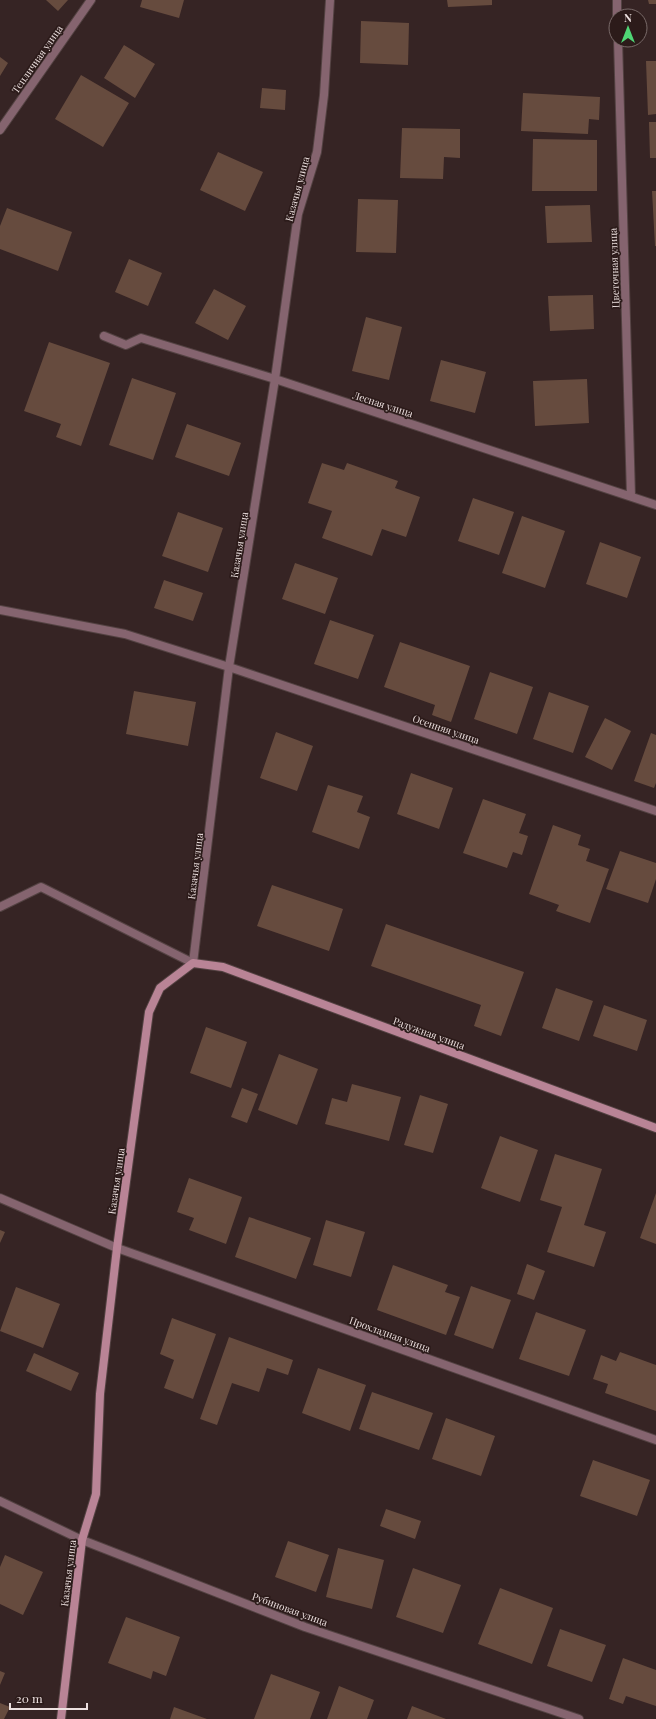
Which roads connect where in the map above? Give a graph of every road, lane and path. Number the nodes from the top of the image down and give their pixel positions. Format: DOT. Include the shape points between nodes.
graph roads {
  1 [pos="91,0"];
  2 [pos="330,0"];
  3 [pos="618,48"];
  4 [pos="0,130"];
  5 [pos="104,336"];
  6 [pos="275,379"];
  7 [pos="631,496"];
  8 [pos="656,505"];
  9 [pos="0,610"];
  10 [pos="229,667"];
  11 [pos="656,811"];
  12 [pos="0,907"];
  13 [pos="193,963"];
  14 [pos="656,1128"];
  15 [pos="0,1198"];
  16 [pos="116,1248"];
  17 [pos="656,1440"];
  18 [pos="0,1501"];
  19 [pos="82,1540"];
  20 [pos="61,1719"];
  21 [pos="579,1719"];
  1 -- 4 [label="street, Тепличная улица"];
  2 -- 6 [label="street, Казачья улица" via="324,95 317,152 298,214"];
  3 -- 7 [label="street, Цветочная улица"];
  5 -- 6 [label="street, Лесная улица" via="126,345 141,338"];
  6 -- 7 [label="street, Лесная улица"];
  6 -- 10 [label="street, Казачья улица"];
  7 -- 8 [label="street, Лесная улица"];
  9 -- 10 [label="street, Осенняя улица" via="125,634"];
  10 -- 11 [label="street, Осенняя улица"];
  10 -- 13 [label="street, Казачья улица"];
  12 -- 13 [label="street" via="41,887"];
  13 -- 14 [label="main road, Радужная улица" via="223,968"];
  13 -- 16 [label="main road, Казачья улица" via="160,988 149,1012"];
  15 -- 16 [label="street, Прохладная улица"];
  16 -- 17 [label="street, Прохладная улица"];
  16 -- 19 [label="main road, Казачья улица" via="100,1394 96,1494"];
  18 -- 19 [label="street, Рубиновая улица"];
  19 -- 20 [label="main road, Казачья улица"];
  19 -- 21 [label="street, Рубиновая улица" via="305,1626"];
}
